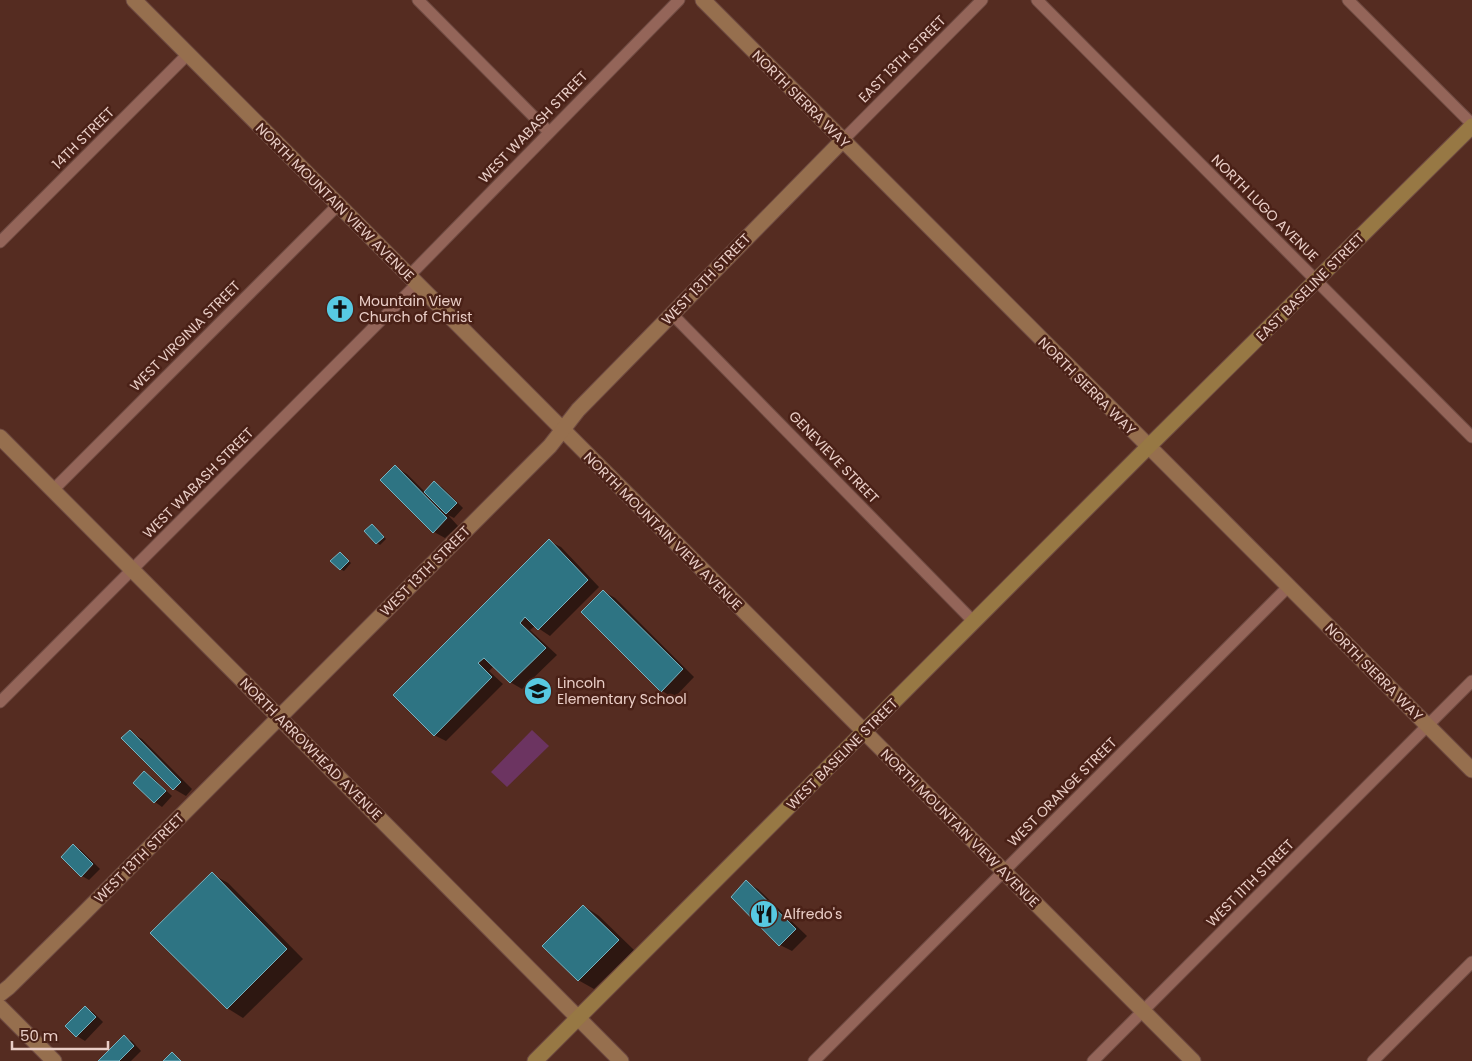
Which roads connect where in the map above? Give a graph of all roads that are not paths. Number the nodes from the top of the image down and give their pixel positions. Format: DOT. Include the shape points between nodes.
graph roads {
  1 [pos="134,0"];
  2 [pos="418,0"];
  3 [pos="679,0"];
  4 [pos="704,0"];
  5 [pos="982,0"];
  6 [pos="1036,0"];
  7 [pos="1348,0"];
  8 [pos="188,54"];
  9 [pos="1472,125"];
  10 [pos="549,132"];
  11 [pos="842,140"];
  12 [pos="338,204"];
  13 [pos="0,242"];
  14 [pos="413,280"];
  15 [pos="1316,281"];
  16 [pos="672,314"];
  17 [pos="562,430"];
  18 [pos="0,437"];
  19 [pos="1472,437"];
  20 [pos="1148,447"];
  21 [pos="53,490"];
  22 [pos="132,570"];
  23 [pos="1288,587"];
  24 [pos="974,622"];
  25 [pos="1472,681"];
  26 [pos="0,702"];
  27 [pos="280,717"];
  28 [pos="1428,726"];
  29 [pos="864,732"];
  30 [pos="1472,770"];
  31 [pos="1004,871"];
  32 [pos="1472,962"];
  33 [pos="0,994"];
  34 [pos="0,1007"];
  35 [pos="1144,1012"];
  36 [pos="578,1018"];
  37 [pos="54,1061"];
  38 [pos="535,1061"];
  39 [pos="621,1061"];
  40 [pos="814,1061"];
  41 [pos="1094,1061"];
  42 [pos="1193,1061"];
  43 [pos="1373,1061"];
  1 -- 8 [label="street, NORTH MOUNTAIN VIEW AVENUE"];
  2 -- 10 [label="street"];
  3 -- 10 [label="street, WEST WABASH STREET"];
  4 -- 11 [label="street, NORTH SIERRA WAY"];
  5 -- 11 [label="street, EAST 13TH STREET"];
  6 -- 15 [label="street, NORTH LUGO AVENUE"];
  7 -- 9 [label="street"];
  8 -- 12 [label="street, NORTH MOUNTAIN VIEW AVENUE"];
  8 -- 13 [label="street, 14TH STREET"];
  9 -- 15 [label="main road, EAST BASELINE STREET"];
  10 -- 14 [label="street, WEST WABASH STREET"];
  11 -- 16 [label="street, WEST 13TH STREET"];
  11 -- 20 [label="street, NORTH SIERRA WAY"];
  12 -- 14 [label="street, NORTH MOUNTAIN VIEW AVENUE"];
  12 -- 21 [label="street, WEST VIRGINIA STREET"];
  14 -- 17 [label="street, NORTH MOUNTAIN VIEW AVENUE"];
  14 -- 22 [label="street, WEST WABASH STREET"];
  15 -- 19 [label="street, NORTH LUGO AVENUE"];
  15 -- 20 [label="main road, EAST BASELINE STREET"];
  16 -- 17 [label="street, WEST 13TH STREET"];
  16 -- 24 [label="street, GENEVIEVE STREET"];
  17 -- 27 [label="street, WEST 13TH STREET" via="550,446"];
  17 -- 29 [label="street, NORTH MOUNTAIN VIEW AVENUE"];
  18 -- 21 [label="street, NORTH ARROWHEAD AVENUE"];
  20 -- 23 [label="street, NORTH SIERRA WAY"];
  20 -- 24 [label="main road, WEST BASELINE STREET"];
  21 -- 22 [label="street, NORTH ARROWHEAD AVENUE"];
  22 -- 26 [label="street, WEST WABASH STREET"];
  22 -- 27 [label="street, NORTH ARROWHEAD AVENUE"];
  23 -- 28 [label="street, NORTH SIERRA WAY"];
  23 -- 31 [label="street, WEST ORANGE STREET"];
  24 -- 29 [label="main road, WEST BASELINE STREET"];
  25 -- 28 [label="street, WEST 11TH STREET"];
  27 -- 33 [label="street, WEST 13TH STREET"];
  27 -- 36 [label="street, NORTH ARROWHEAD AVENUE"];
  28 -- 30 [label="street, NORTH SIERRA WAY"];
  28 -- 35 [label="street, WEST 11TH STREET"];
  29 -- 31 [label="street, NORTH MOUNTAIN VIEW AVENUE"];
  29 -- 36 [label="main road, WEST BASELINE STREET"];
  31 -- 35 [label="street, NORTH MOUNTAIN VIEW AVENUE"];
  31 -- 40 [label="street, WEST ORANGE STREET"];
  32 -- 43 [label="street"];
  34 -- 37 [label="street"];
  35 -- 41 [label="street, WEST 11TH STREET"];
  35 -- 42 [label="street, NORTH MOUNTAIN VIEW AVENUE"];
  36 -- 38 [label="main road, WEST BASELINE STREET"];
  36 -- 39 [label="street, NORTH ARROWHEAD AVENUE"];
}
